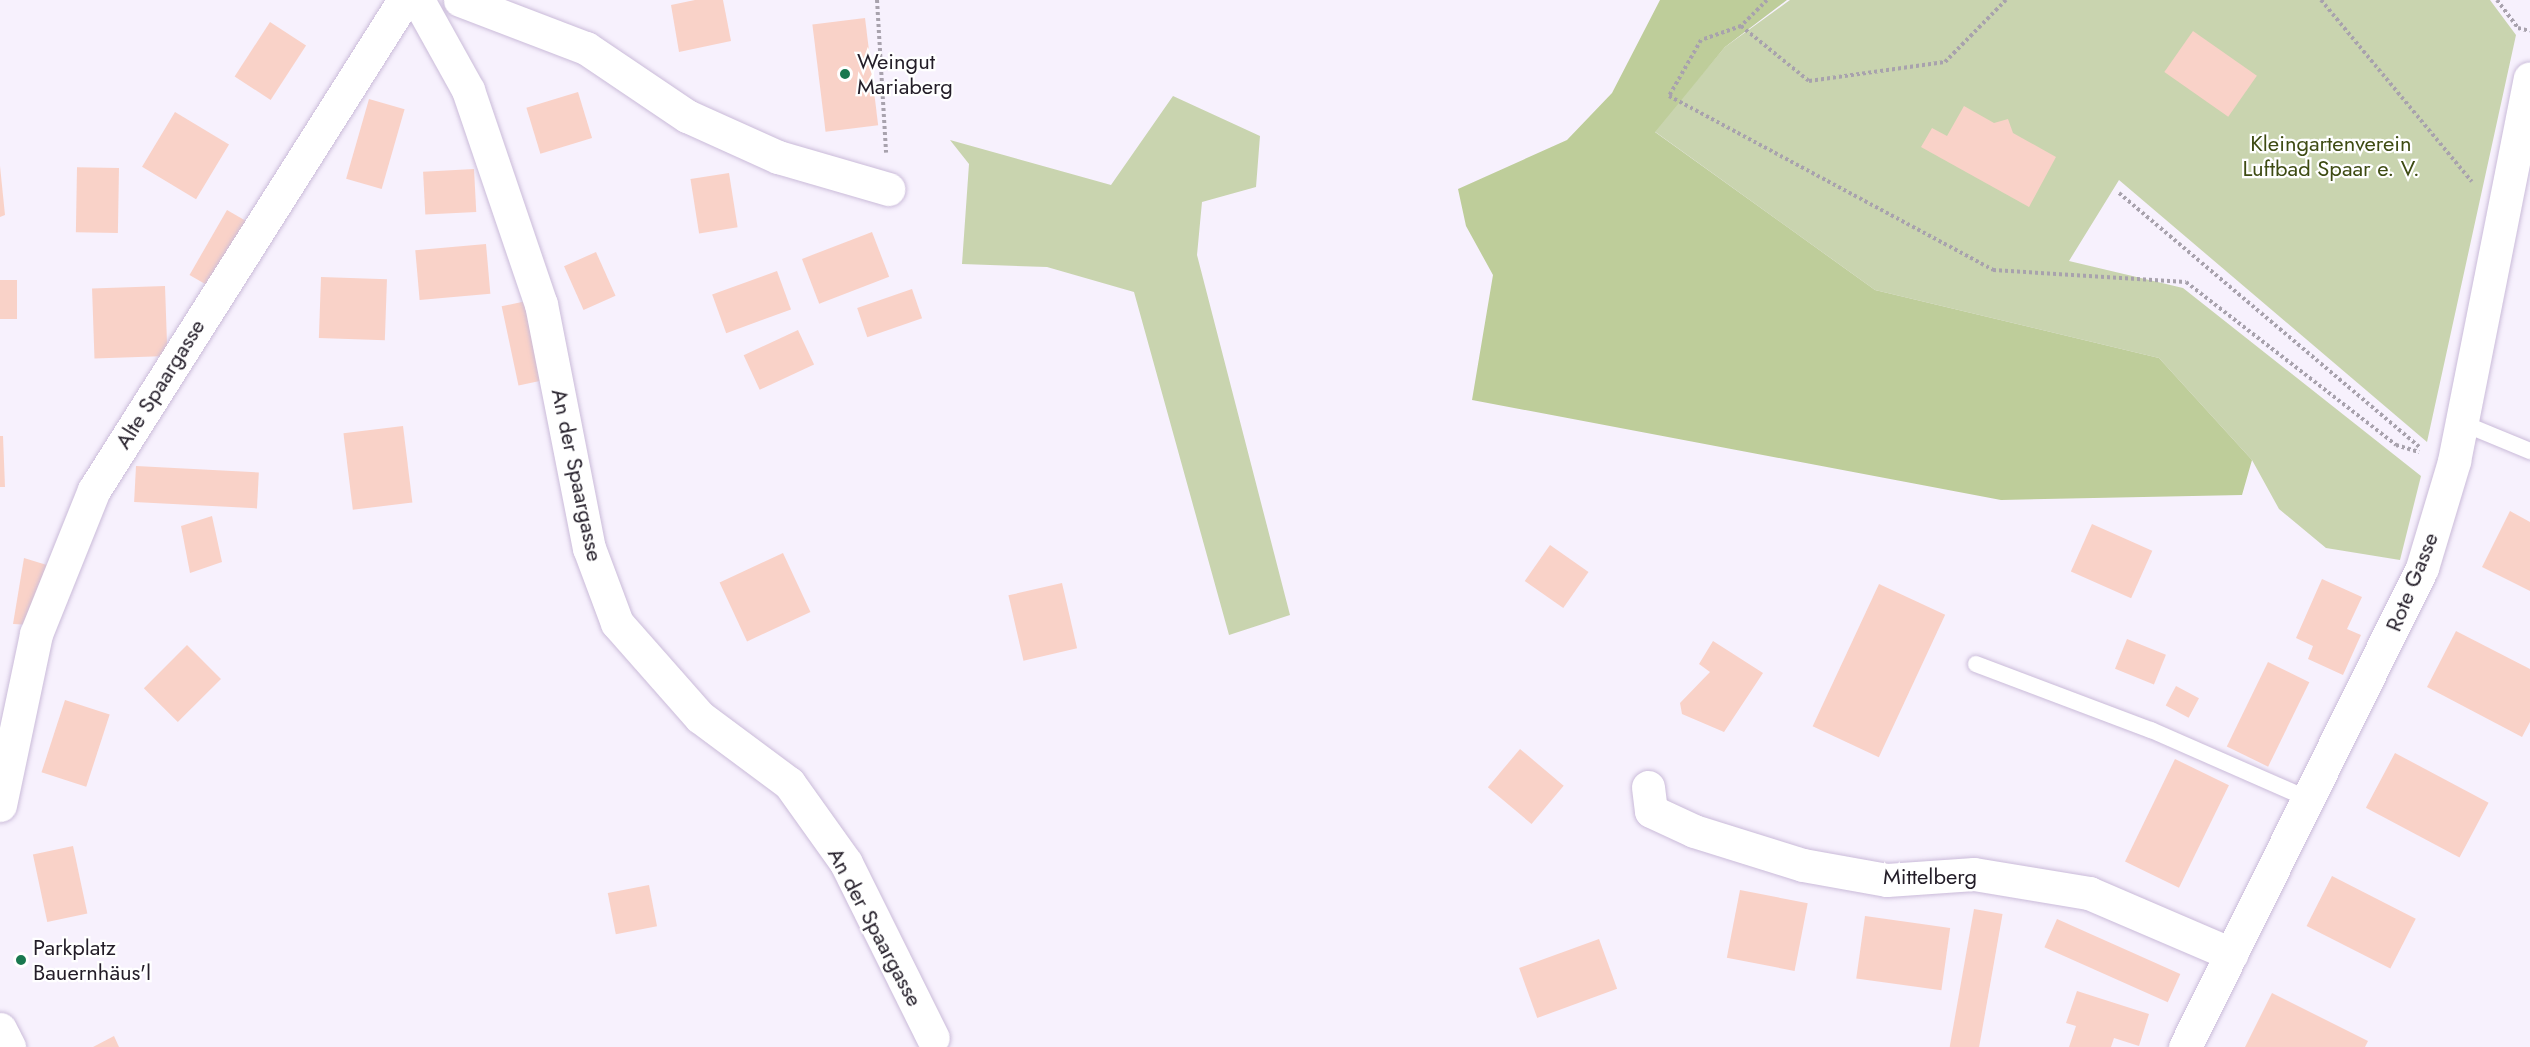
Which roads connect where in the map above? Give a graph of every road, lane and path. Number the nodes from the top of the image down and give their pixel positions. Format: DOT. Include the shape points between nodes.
graph roads {
  1 [pos="404,0"];
  2 [pos="418,0"];
  3 [pos="460,0"];
  4 [pos="877,0"];
  5 [pos="1767,0"];
  6 [pos="2006,0"];
  7 [pos="2321,0"];
  8 [pos="2497,0"];
  9 [pos="1741,26"];
  10 [pos="2530,32"];
  11 [pos="2530,78"];
  12 [pos="888,189"];
  13 [pos="2119,193"];
  14 [pos="2504,203"];
  15 [pos="2462,423"];
  16 [pos="2530,451"];
  17 [pos="1976,664"];
  18 [pos="1648,787"];
  19 [pos="2308,799"];
  20 [pos="0,805"];
  21 [pos="2231,954"];
  22 [pos="0,1029"];
  23 [pos="933,1038"];
  24 [pos="9,1047"];
  25 [pos="2185,1047"];
  1 -- 20 [label="street, Alte Spaargasse" via="94,490 36,634"];
  2 -- 23 [label="street, An der Spaargasse" via="468,90 541,304 589,548 617,624 700,717 789,783 846,863"];
  3 -- 12 [label="street" via="586,48 687,116 778,157"];
  4 -- 12 [label="path"];
  5 -- 9 [label="path"];
  6 -- 9 [label="path" via="1945,62 1809,81"];
  7 -- 14 [label="path" via="2482,196"];
  8 -- 10 [label="path" via="2518,28"];
  9 -- 13 [label="path" via="1701,40 1669,96 1993,270 2186,282 2396,445 2430,456"];
  11 -- 14 [label="street, Rote Gasse"];
  14 -- 15 [label="street, Rote Gasse"];
  15 -- 16 [label="lane"];
  15 -- 19 [label="street, Rote Gasse" via="2422,568"];
  17 -- 19 [label="lane" via="2151,730"];
  18 -- 21 [label="street, Mittelberg" via="1651,811 1694,831 1803,866 1887,880 1974,874 2089,893"];
  19 -- 21 [label="street, Rote Gasse"];
  21 -- 25 [label="street, Rote Gasse"];
  22 -- 24 [label="street"];
}
